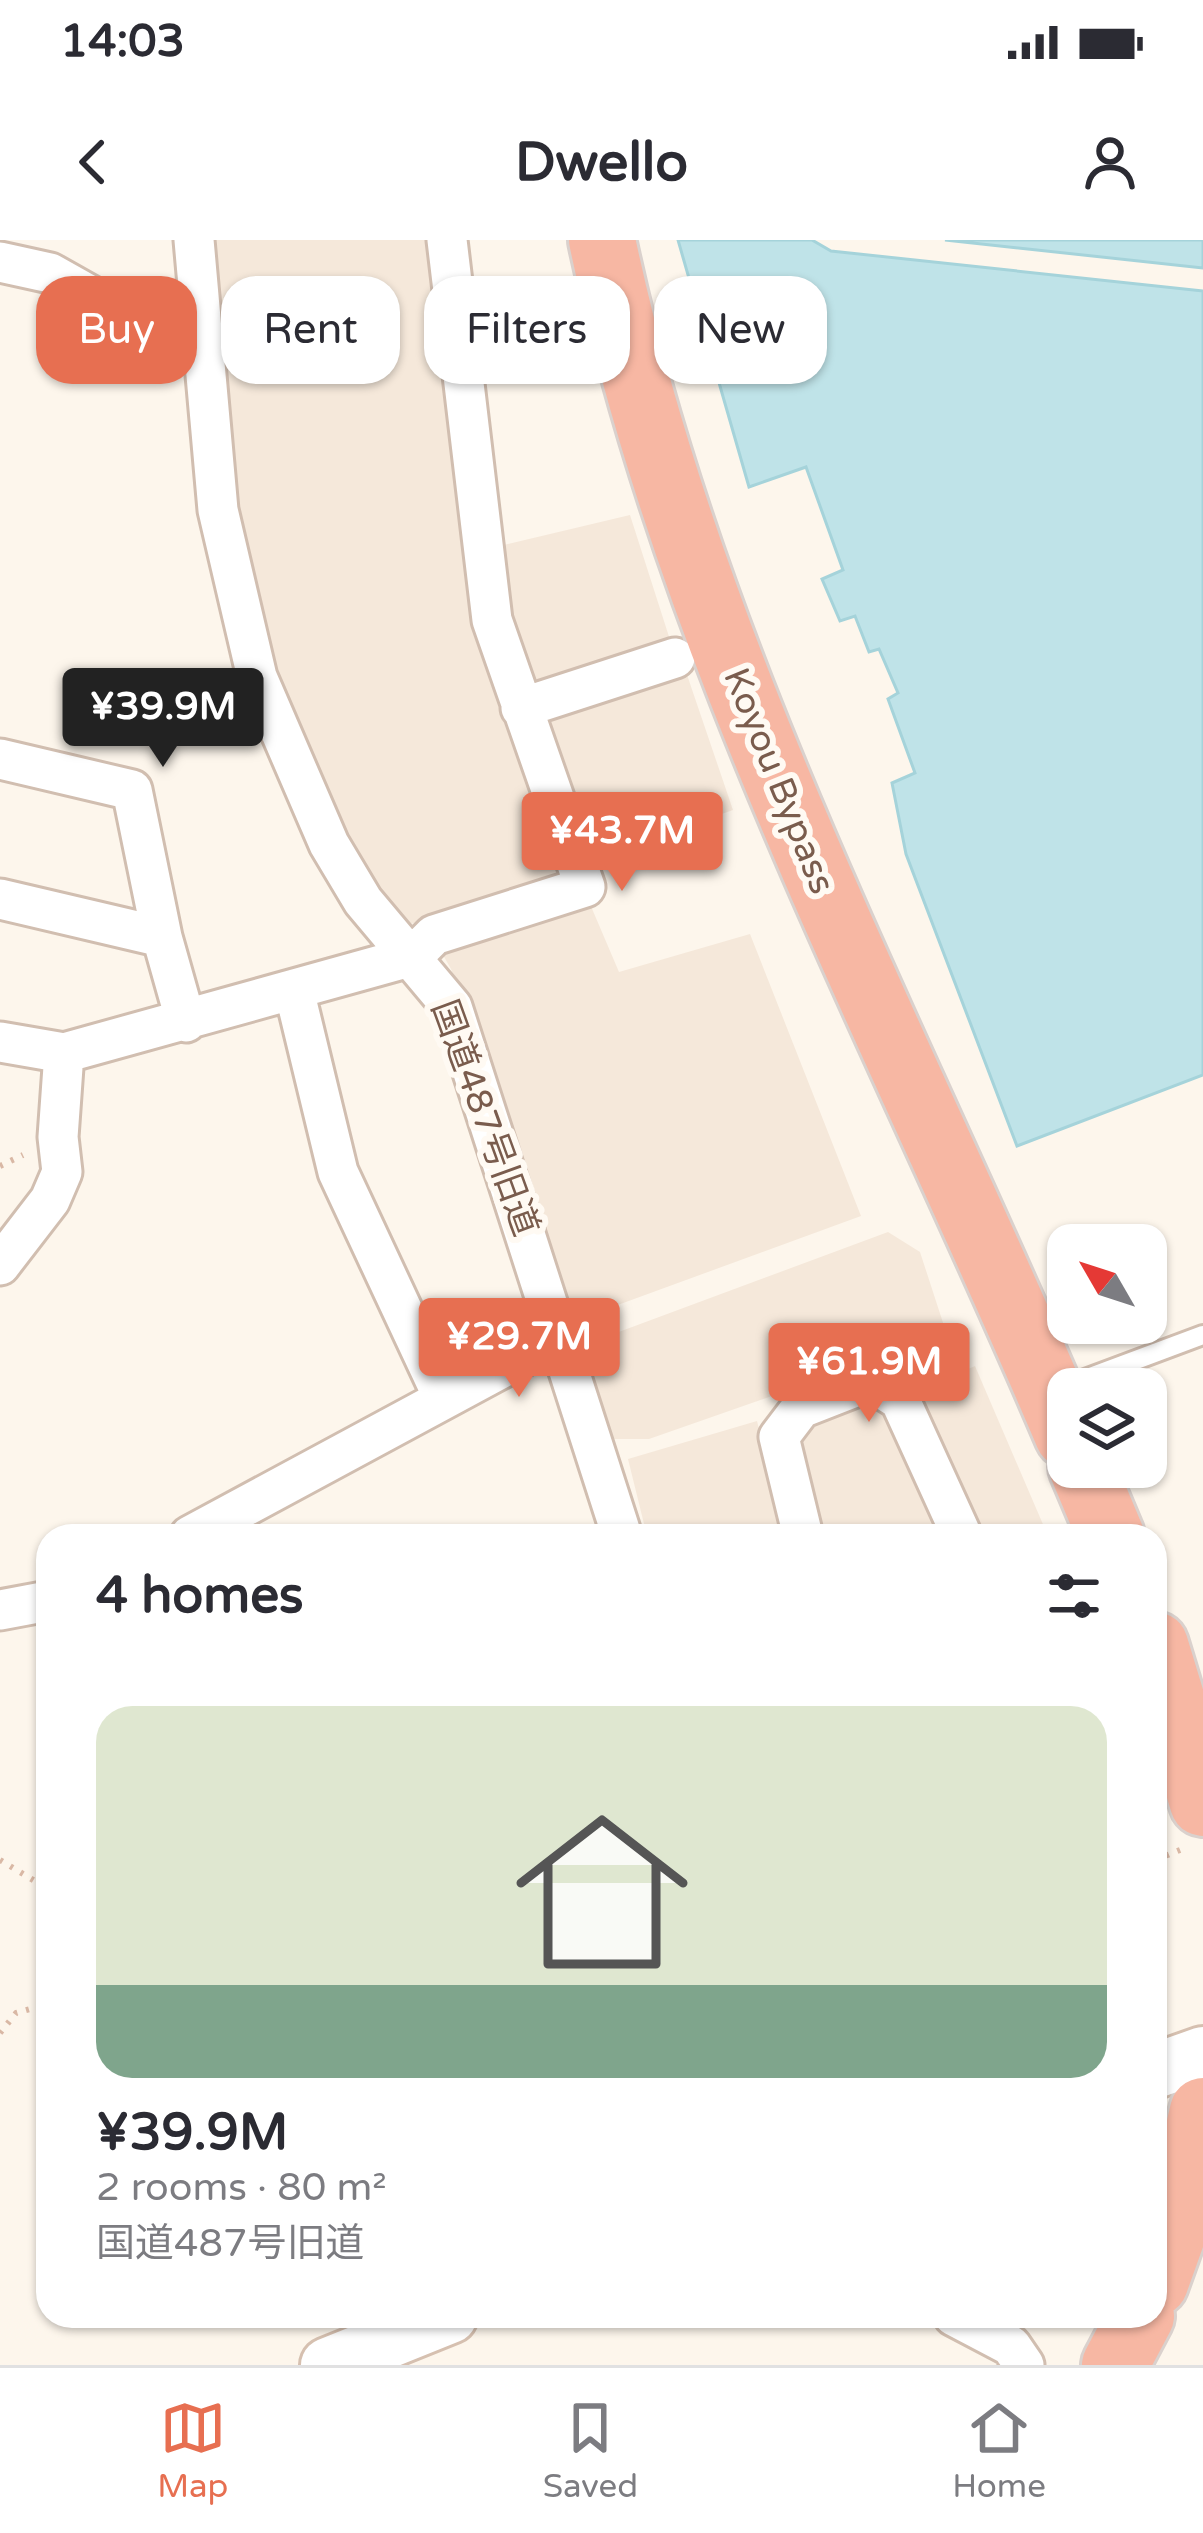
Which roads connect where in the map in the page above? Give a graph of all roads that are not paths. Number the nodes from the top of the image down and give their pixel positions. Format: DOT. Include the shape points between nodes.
graph roads {
  1 [pos="194,240"];
  2 [pos="447,240"];
  3 [pos="602,240"];
  4 [pos="0,262"];
  5 [pos="200,320"];
  6 [pos="675,658"];
  7 [pos="521,708"];
  8 [pos="0,759"];
  9 [pos="0,899"];
  10 [pos="162,937"];
  11 [pos="413,956"];
  12 [pos="294,990"];
  13 [pos="186,1022"];
  14 [pos="0,1042"];
  15 [pos="64,1053"];
  16 [pos="0,1265"];
  17 [pos="1203,1335"];
  18 [pos="561,1336"];
  19 [pos="1142,1368"];
  20 [pos="1047,1386"];
  21 [pos="443,1397"];
  22 [pos="1091,1488"];
  23 [pos="212,1524"];
  24 [pos="618,1524"];
  25 [pos="800,1524"];
  26 [pos="957,1524"];
  27 [pos="1106,1524"];
  28 [pos="36,1603"];
  29 [pos="0,1610"];
  30 [pos="1167,1697"];
  31 [pos="1203,1803"];
  32 [pos="1203,2054"];
  33 [pos="1167,2067"];
  34 [pos="1203,2110"];
  35 [pos="1167,2249"];
  36 [pos="977,2328"];
  37 [pos="1135,2328"];
  38 [pos="381,2329"];
  39 [pos="328,2365"];
  40 [pos="1024,2365"];
  41 [pos="1115,2365"];
  1 -- 5 [label="street, 国道487号旧道"];
  2 -- 7 [label="street" via="492,620"];
  3 -- 20 [label="highway, Koyou Bypass" via="666,483 760,745"];
  4 -- 5 [label="street" via="50,273 107,305"];
  5 -- 11 [label="street, 国道487号旧道" via="218,510 256,677 329,844 363,901"];
  6 -- 7 [label="street"];
  7 -- 11 [label="street" via="585,887 434,935"];
  8 -- 10 [label="street" via="132,790"];
  9 -- 10 [label="street"];
  10 -- 13 [label="street"];
  11 -- 12 [label="street"];
  11 -- 18 [label="street, 国道487号旧道" via="452,1006"];
  12 -- 13 [label="street"];
  12 -- 21 [label="street" via="338,1172"];
  13 -- 15 [label="street"];
  14 -- 15 [label="street"];
  15 -- 16 [label="street" via="62,1172"];
  17 -- 19 [label="lane"];
  18 -- 21 [label="street"];
  18 -- 24 [label="street, 国道487号旧道"];
  21 -- 23 [label="street"];
  22 -- 27 [label="highway"];
  25 -- 26 [label="street" via="779,1437 801,1408 870,1382 900,1400"];
  28 -- 29 [label="street"];
  30 -- 31 [label="highway"];
  32 -- 33 [label="street"];
  34 -- 35 [label="highway"];
  36 -- 40 [label="street" via="1011,2346"];
  37 -- 41 [label="highway"];
  38 -- 39 [label="street"];
}
